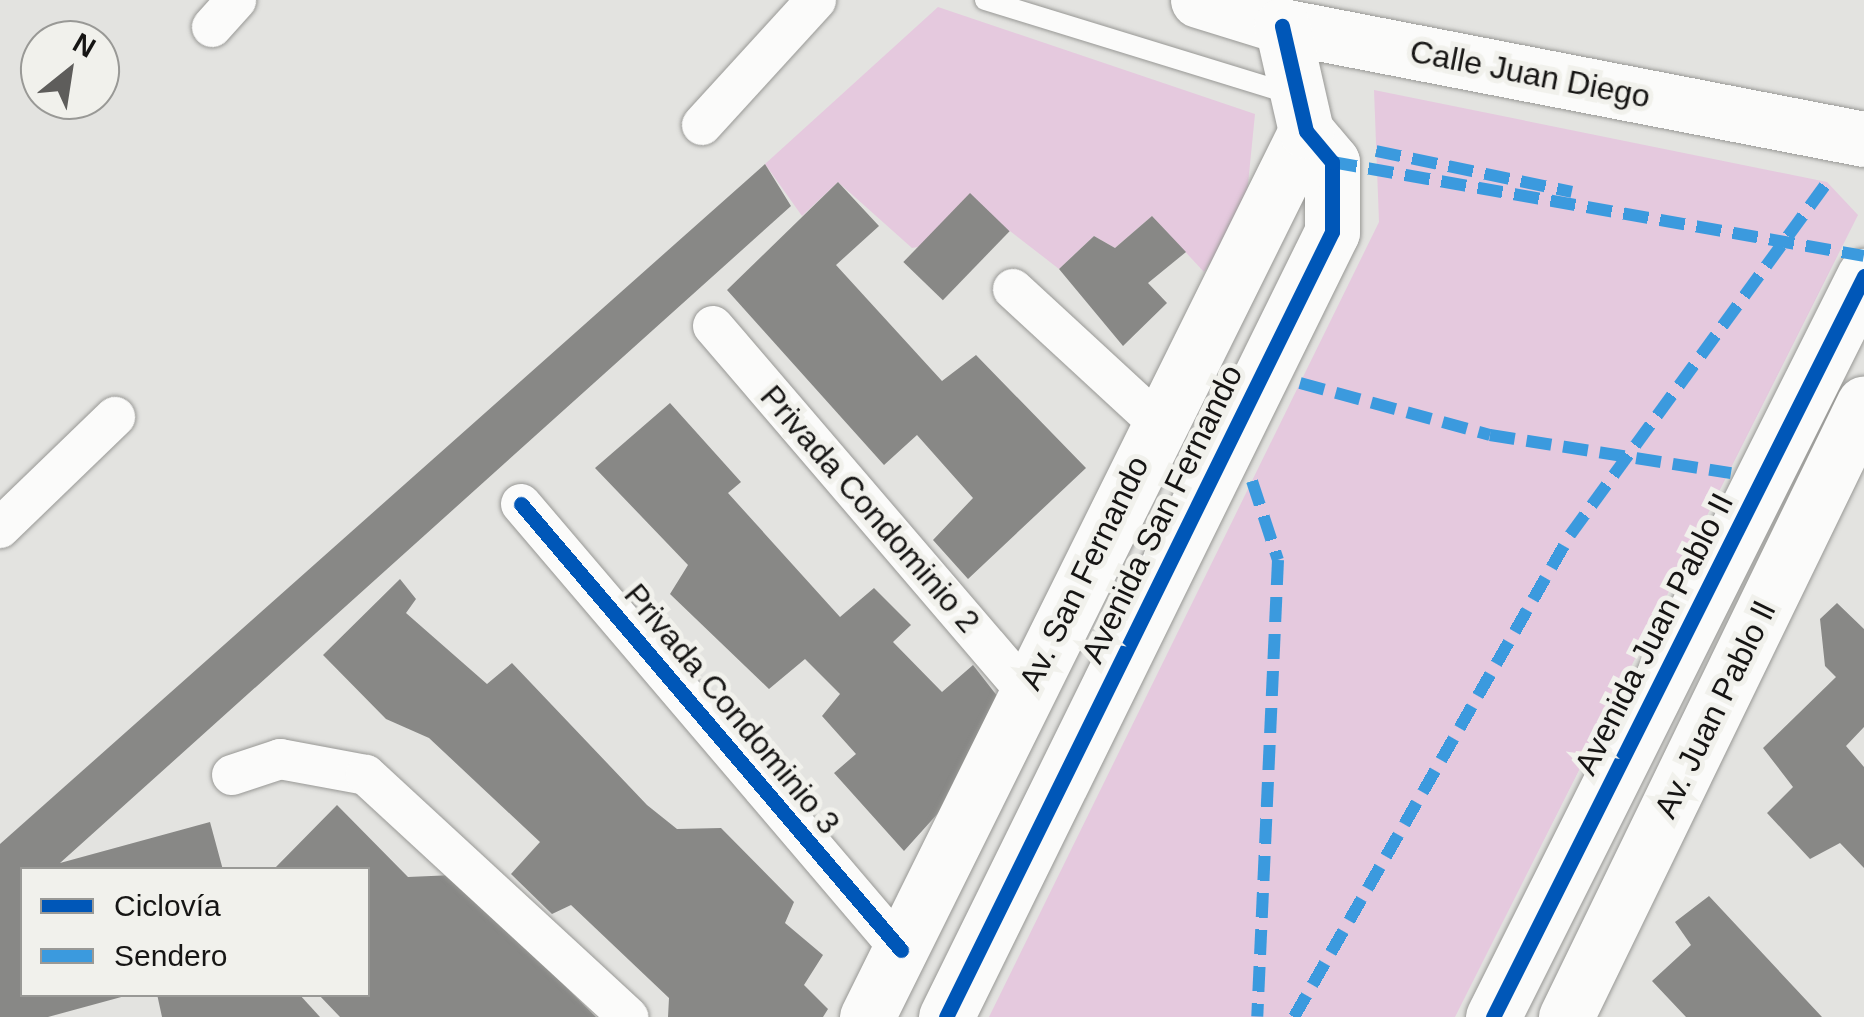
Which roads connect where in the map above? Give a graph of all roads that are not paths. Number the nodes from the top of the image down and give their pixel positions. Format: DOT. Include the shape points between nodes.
graph roads {
  1 [pos="816,0"];
  2 [pos="984,0"];
  3 [pos="1198,0"];
  4 [pos="1282,26"];
  5 [pos="1300,113"];
  6 [pos="702,125"];
  7 [pos="1857,140"];
  8 [pos="1864,276"];
  9 [pos="1012,289"];
  10 [pos="714,326"];
  11 [pos="1864,403"];
  12 [pos="115,418"];
  13 [pos="1157,422"];
  14 [pos="521,504"];
  15 [pos="0,528"];
  16 [pos="1026,691"];
  17 [pos="232,775"];
  18 [pos="901,950"];
  19 [pos="628,1017"];
  20 [pos="866,1017"];
  21 [pos="946,1017"];
  22 [pos="1493,1017"];
  23 [pos="1566,1017"];
  1 -- 6 [label="street"];
  2 -- 5 [label="lane"];
  3 -- 4 [label="street, Calle Juan Diego"];
  4 -- 5 [label="street, Avenida San Fernando"];
  4 -- 7 [label="street, Calle Juan Diego"];
  5 -- 13 [label="street, Av. San Fernando"];
  5 -- 21 [label="street, Avenida San Fernando" via="1332,162 1332,232"];
  8 -- 22 [label="street, Avenida Juan Pablo II"];
  9 -- 13 [label="street"];
  10 -- 16 [label="street, Privada Condominio 2"];
  11 -- 23 [label="street, Av. Juan Pablo ll"];
  12 -- 15 [label="street"];
  13 -- 16 [label="street, Av. San Fernando"];
  14 -- 18 [label="street, Privada Condominio 3"];
  16 -- 18 [label="street, Av. San Fernando"];
  17 -- 19 [label="street" via="280,759 366,775"];
  18 -- 20 [label="street, Av. San Fernando"];
}
